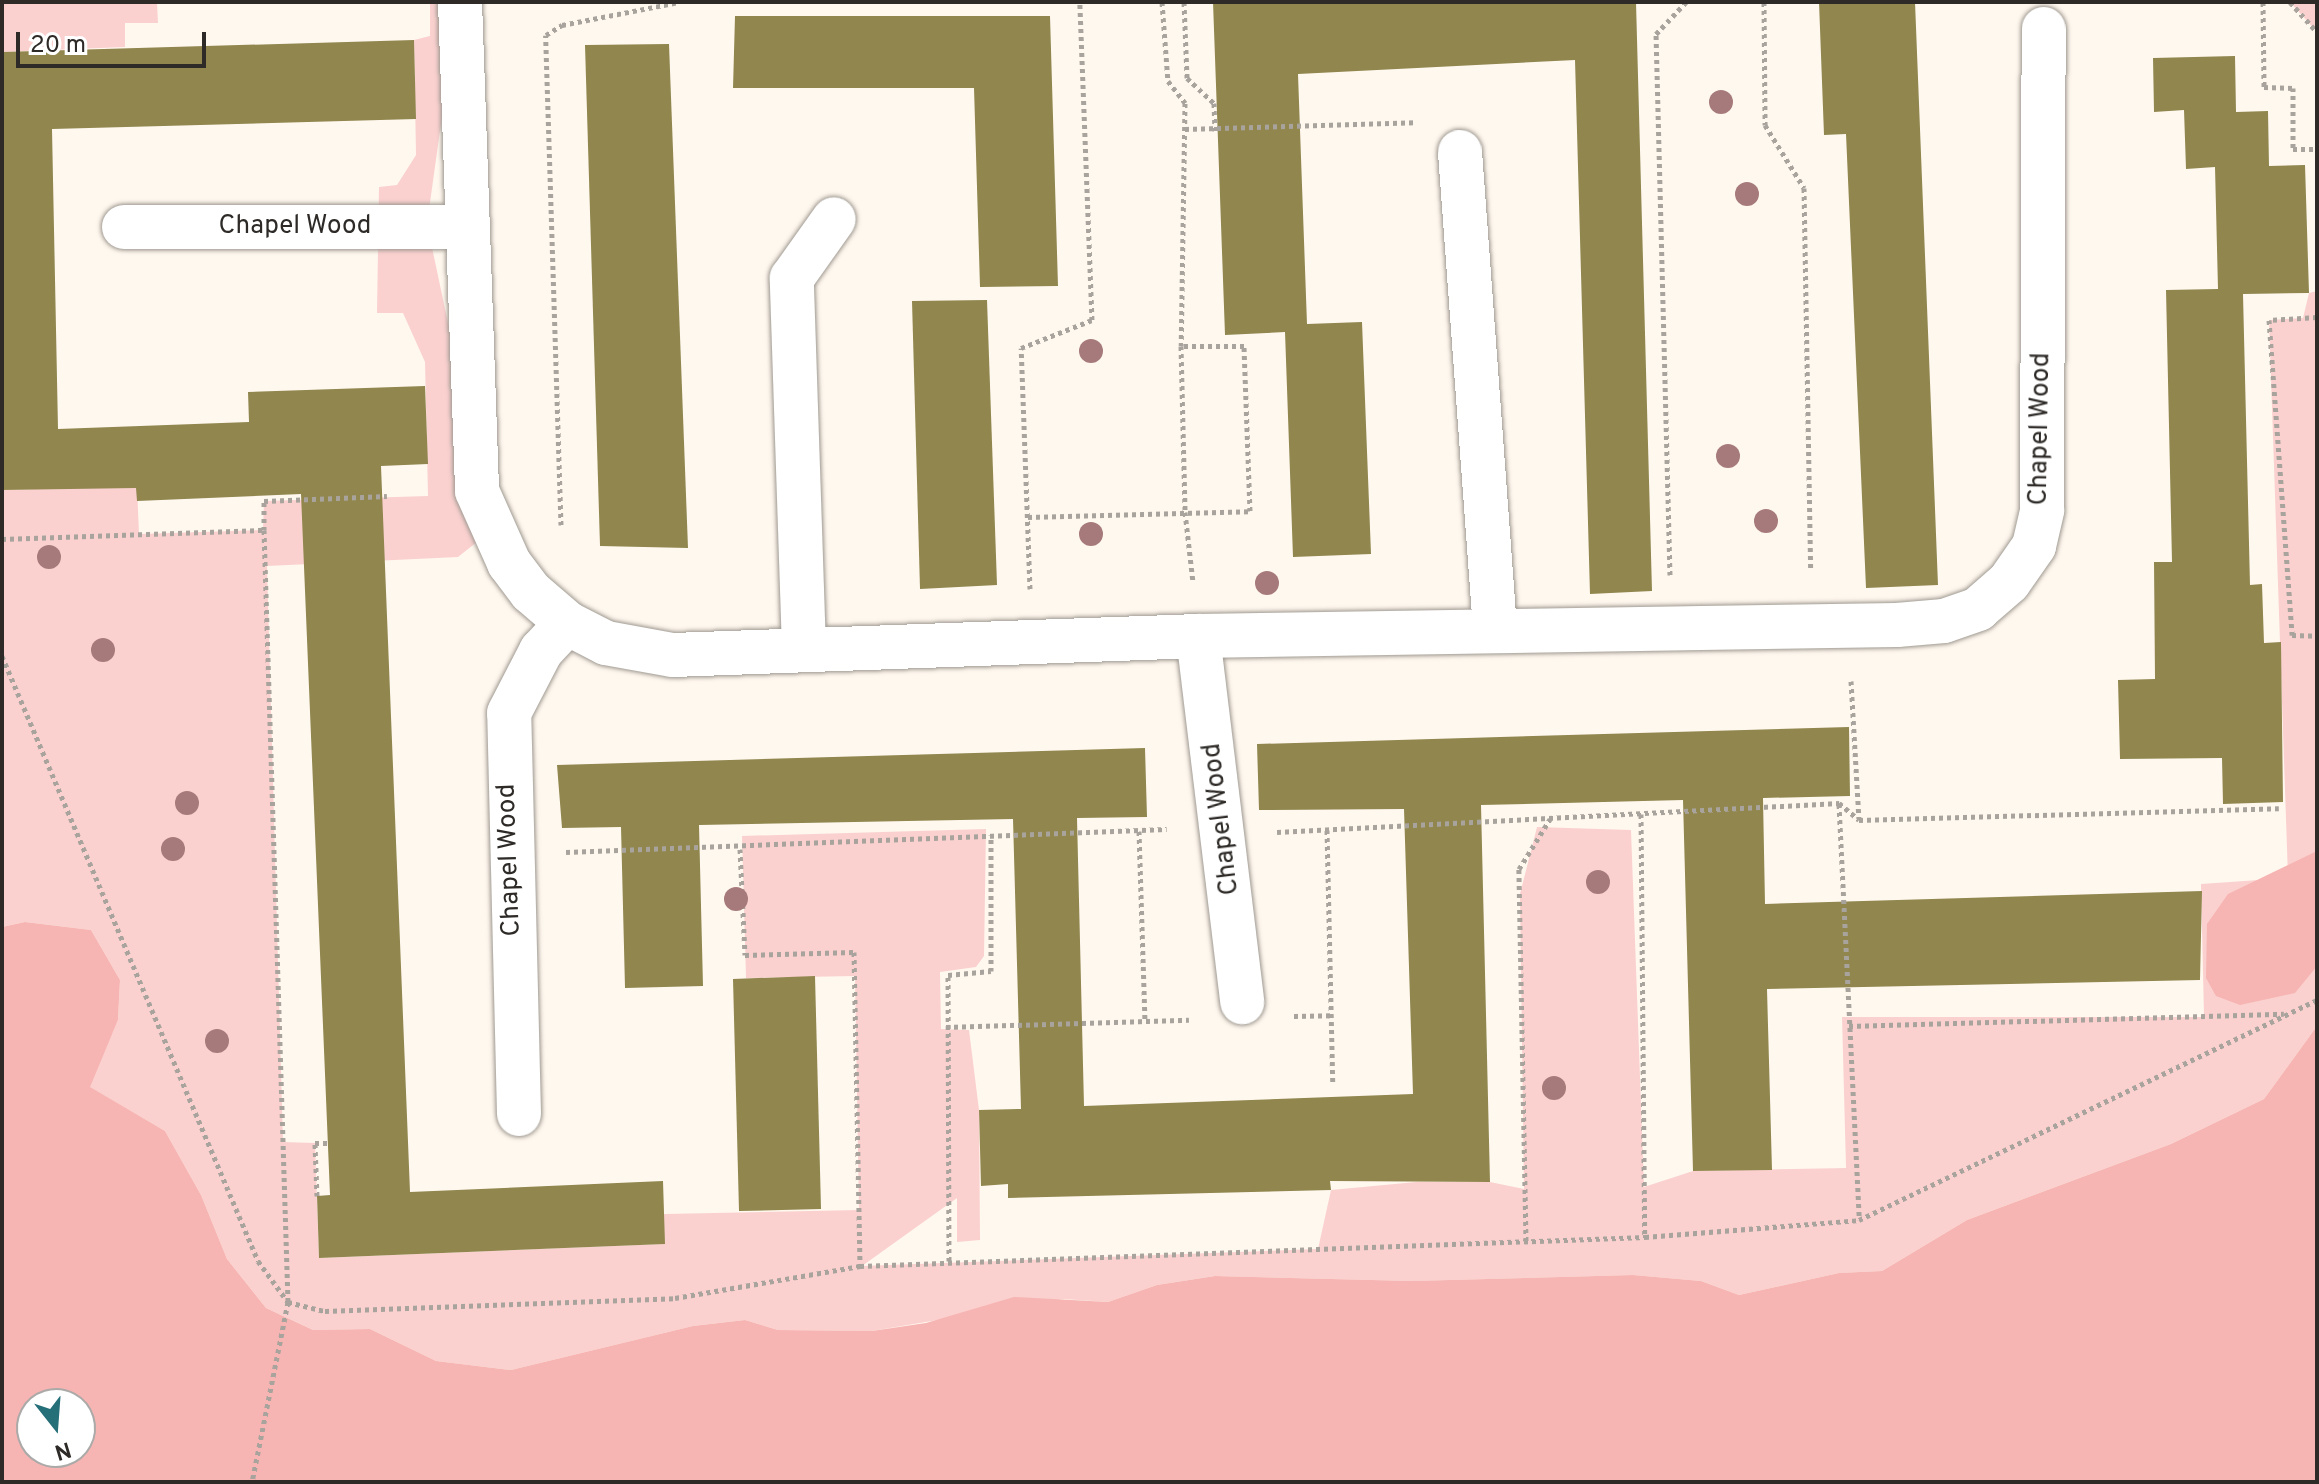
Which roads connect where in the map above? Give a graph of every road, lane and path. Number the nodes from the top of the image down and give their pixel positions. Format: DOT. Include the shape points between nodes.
graph roads {
  1 [pos="460,2"];
  2 [pos="679,2"];
  3 [pos="1080,2"];
  4 [pos="1162,2"];
  5 [pos="1184,2"];
  6 [pos="1686,2"];
  7 [pos="1764,2"];
  8 [pos="2263,2"];
  9 [pos="2290,2"];
  10 [pos="2044,29"];
  11 [pos="2317,32"];
  12 [pos="1421,122"];
  13 [pos="1185,129"];
  14 [pos="1215,131"];
  15 [pos="2317,149"];
  16 [pos="1460,152"];
  17 [pos="834,219"];
  18 [pos="124,227"];
  19 [pos="466,227"];
  20 [pos="2317,317"];
  21 [pos="1181,346"];
  22 [pos="387,496"];
  23 [pos="1185,512"];
  24 [pos="1028,517"];
  25 [pos="561,525"];
  26 [pos="264,530"];
  27 [pos="2,539"];
  28 [pos="567,623"];
  29 [pos="1830,626"];
  30 [pos="1671,628"];
  31 [pos="1495,631"];
  32 [pos="1198,636"];
  33 [pos="2317,636"];
  34 [pos="1033,645"];
  35 [pos="804,649"];
  36 [pos="2,656"];
  37 [pos="1839,803"];
  38 [pos="2279,808"];
  39 [pos="1641,814"];
  40 [pos="1551,819"];
  41 [pos="1859,820"];
  42 [pos="1224,830"];
  43 [pos="1327,830"];
  44 [pos="1139,831"];
  45 [pos="991,835"];
  46 [pos="740,849"];
  47 [pos="510,853"];
  48 [pos="2317,1000"];
  49 [pos="1242,1002"];
  50 [pos="2287,1014"];
  51 [pos="1333,1015"];
  52 [pos="1288,1017"];
  53 [pos="1202,1019"];
  54 [pos="1145,1021"];
  55 [pos="1849,1026"];
  56 [pos="946,1027"];
  57 [pos="1333,1085"];
  58 [pos="519,1114"];
  59 [pos="327,1143"];
  60 [pos="317,1196"];
  61 [pos="1859,1220"];
  62 [pos="1645,1237"];
  63 [pos="1526,1241"];
  64 [pos="949,1261"];
  65 [pos="860,1266"];
  66 [pos="288,1302"];
  67 [pos="252,1482"];
  1 -- 19 [label="street, Chapel Wood"];
  2 -- 25 [label="path" via="562,25 546,35"];
  3 -- 24 [label="path" via="1092,320 1021,348"];
  4 -- 13 [label="path" via="1168,81 1185,103"];
  5 -- 14 [label="path" via="1187,78 1214,103"];
  6 -- 30 [label="path" via="1656,34"];
  7 -- 29 [label="path" via="1765,125 1804,188"];
  8 -- 15 [label="path" via="2264,87 2293,88 2293,149"];
  9 -- 11 [label="path"];
  10 -- 29 [label="street, Chapel Wood" via="2042,510 2034,546 2009,582 1978,609 1944,621"];
  12 -- 14 [label="path"];
  13 -- 14 [label="path"];
  13 -- 21 [label="path"];
  16 -- 31 [label="street"];
  17 -- 35 [label="street" via="792,278"];
  18 -- 19 [label="street, Chapel Wood"];
  19 -- 28 [label="street, Chapel Wood" via="477,491 509,563 531,592"];
  20 -- 33 [label="path" via="2269,320 2292,635"];
  21 -- 23 [label="path"];
  21 -- 23 [label="path" via="1244,346 1250,511"];
  22 -- 26 [label="path" via="264,501"];
  23 -- 24 [label="path"];
  23 -- 32 [label="path"];
  24 -- 34 [label="path"];
  26 -- 27 [label="path"];
  26 -- 66 [label="path"];
  28 -- 35 [label="street, Chapel Wood" via="606,643 673,655"];
  28 -- 47 [label="street, Chapel Wood" via="541,651 509,713"];
  29 -- 30 [label="street, Chapel Wood"];
  29 -- 41 [label="path"];
  30 -- 31 [label="street, Chapel Wood"];
  31 -- 32 [label="street, Chapel Wood"];
  32 -- 34 [label="street, Chapel Wood"];
  32 -- 42 [label="street, Chapel Wood"];
  34 -- 35 [label="street, Chapel Wood"];
  36 -- 66 [label="path" via="257,1258"];
  37 -- 39 [label="path"];
  37 -- 41 [label="path"];
  37 -- 55 [label="path"];
  38 -- 41 [label="path"];
  39 -- 40 [label="path"];
  39 -- 62 [label="path"];
  40 -- 43 [label="path"];
  40 -- 63 [label="path" via="1519,869"];
  42 -- 43 [label="path"];
  42 -- 44 [label="path"];
  42 -- 49 [label="street, Chapel Wood"];
  43 -- 51 [label="path"];
  44 -- 45 [label="path"];
  44 -- 54 [label="path"];
  45 -- 46 [label="path"];
  45 -- 56 [label="path" via="991,971 948,975"];
  46 -- 47 [label="path"];
  46 -- 65 [label="path" via="745,955 854,952"];
  47 -- 58 [label="street, Chapel Wood"];
  48 -- 50 [label="path"];
  50 -- 55 [label="path"];
  50 -- 61 [label="path"];
  51 -- 52 [label="path"];
  51 -- 57 [label="path"];
  53 -- 54 [label="path"];
  54 -- 56 [label="path"];
  55 -- 61 [label="path"];
  56 -- 64 [label="path"];
  59 -- 60 [label="path" via="315,1143"];
  61 -- 62 [label="path"];
  62 -- 63 [label="path"];
  63 -- 64 [label="path"];
  64 -- 65 [label="path"];
  65 -- 66 [label="path" via="675,1298 325,1311"];
  66 -- 67 [label="path"];
}
